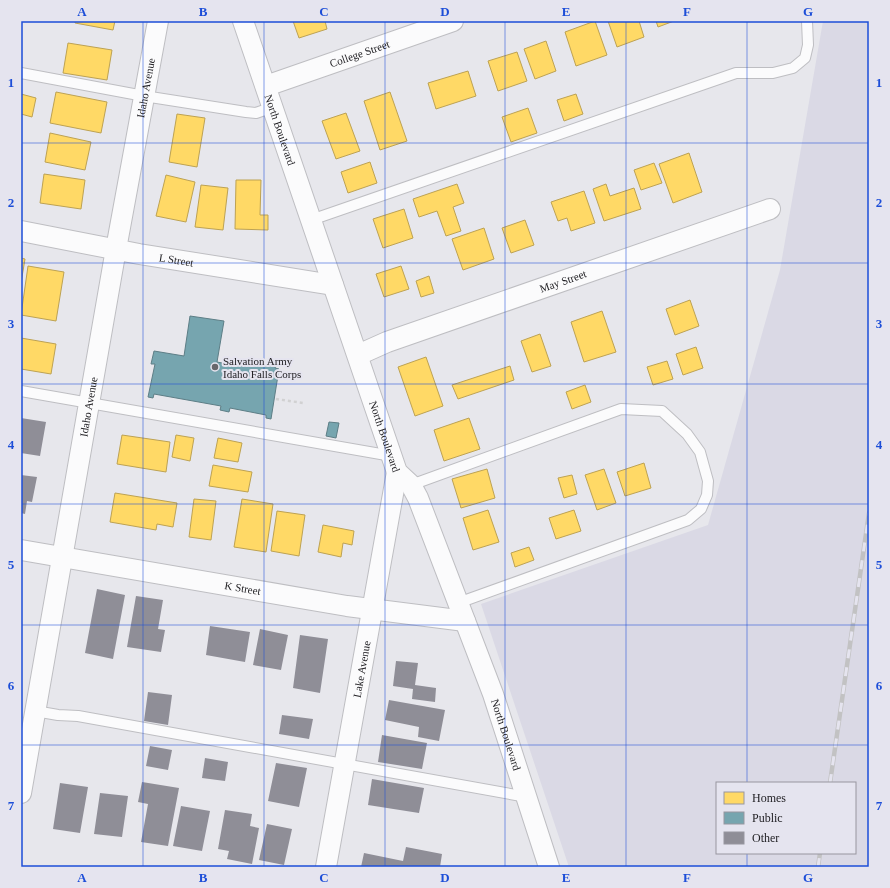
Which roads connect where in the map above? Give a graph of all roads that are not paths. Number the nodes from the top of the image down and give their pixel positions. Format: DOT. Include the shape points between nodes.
graph roads {
  1 [pos="158,21"];
  2 [pos="243,21"];
  3 [pos="454,21"];
  4 [pos="807,21"];
  5 [pos="21,72"];
  6 [pos="266,86"];
  7 [pos="144,96"];
  8 [pos="274,107"];
  9 [pos="770,209"];
  10 [pos="311,220"];
  11 [pos="21,231"];
  12 [pos="116,249"];
  13 [pos="333,285"];
  14 [pos="358,355"];
  15 [pos="21,391"];
  16 [pos="90,403"];
  17 [pos="400,471"];
  18 [pos="21,550"];
  19 [pos="63,558"];
  20 [pos="372,609"];
  21 [pos="461,612"];
  22 [pos="35,711"];
  23 [pos="344,764"];
  24 [pos="21,793"];
  25 [pos="527,797"];
  26 [pos="326,867"];
  27 [pos="549,867"];
  1 -- 7 [label="street, Idaho Avenue"];
  2 -- 6 [label="street, North Boulevard"];
  3 -- 6 [label="street, College Street"];
  4 -- 10 [label="lane" via="808,45 805,58 793,68 772,73 736,73"];
  5 -- 7 [label="lane"];
  6 -- 8 [label="street, North Boulevard"];
  7 -- 8 [label="lane" via="256,113"];
  7 -- 12 [label="street, Idaho Avenue"];
  8 -- 10 [label="street, North Boulevard"];
  9 -- 14 [label="street, May Street" via="387,342"];
  10 -- 13 [label="street, North Boulevard"];
  11 -- 12 [label="street, L Street"];
  12 -- 13 [label="street, L Street"];
  12 -- 16 [label="street, Idaho Avenue"];
  13 -- 14 [label="street, North Boulevard"];
  14 -- 17 [label="street, North Boulevard"];
  15 -- 16 [label="lane"];
  16 -- 17 [label="lane"];
  16 -- 19 [label="street, Idaho Avenue"];
  17 -- 20 [label="street, Lake Avenue"];
  17 -- 21 [label="street, North Boulevard" via="418,498"];
  17 -- 21 [label="lane" via="621,409 662,411 687,434 700,452 708,481 707,495 701,508 688,520"];
  18 -- 19 [label="street, K Street"];
  19 -- 20 [label="street, K Street"];
  19 -- 22 [label="street, Idaho Avenue"];
  20 -- 21 [label="street, K Street"];
  20 -- 23 [label="street, Lake Avenue"];
  21 -- 25 [label="street, North Boulevard" via="493,694"];
  22 -- 23 [label="lane" via="78,716"];
  22 -- 24 [label="street, Idaho Avenue"];
  23 -- 25 [label="lane"];
  23 -- 26 [label="street, Lake Avenue"];
  25 -- 27 [label="street, North Boulevard"];
}
